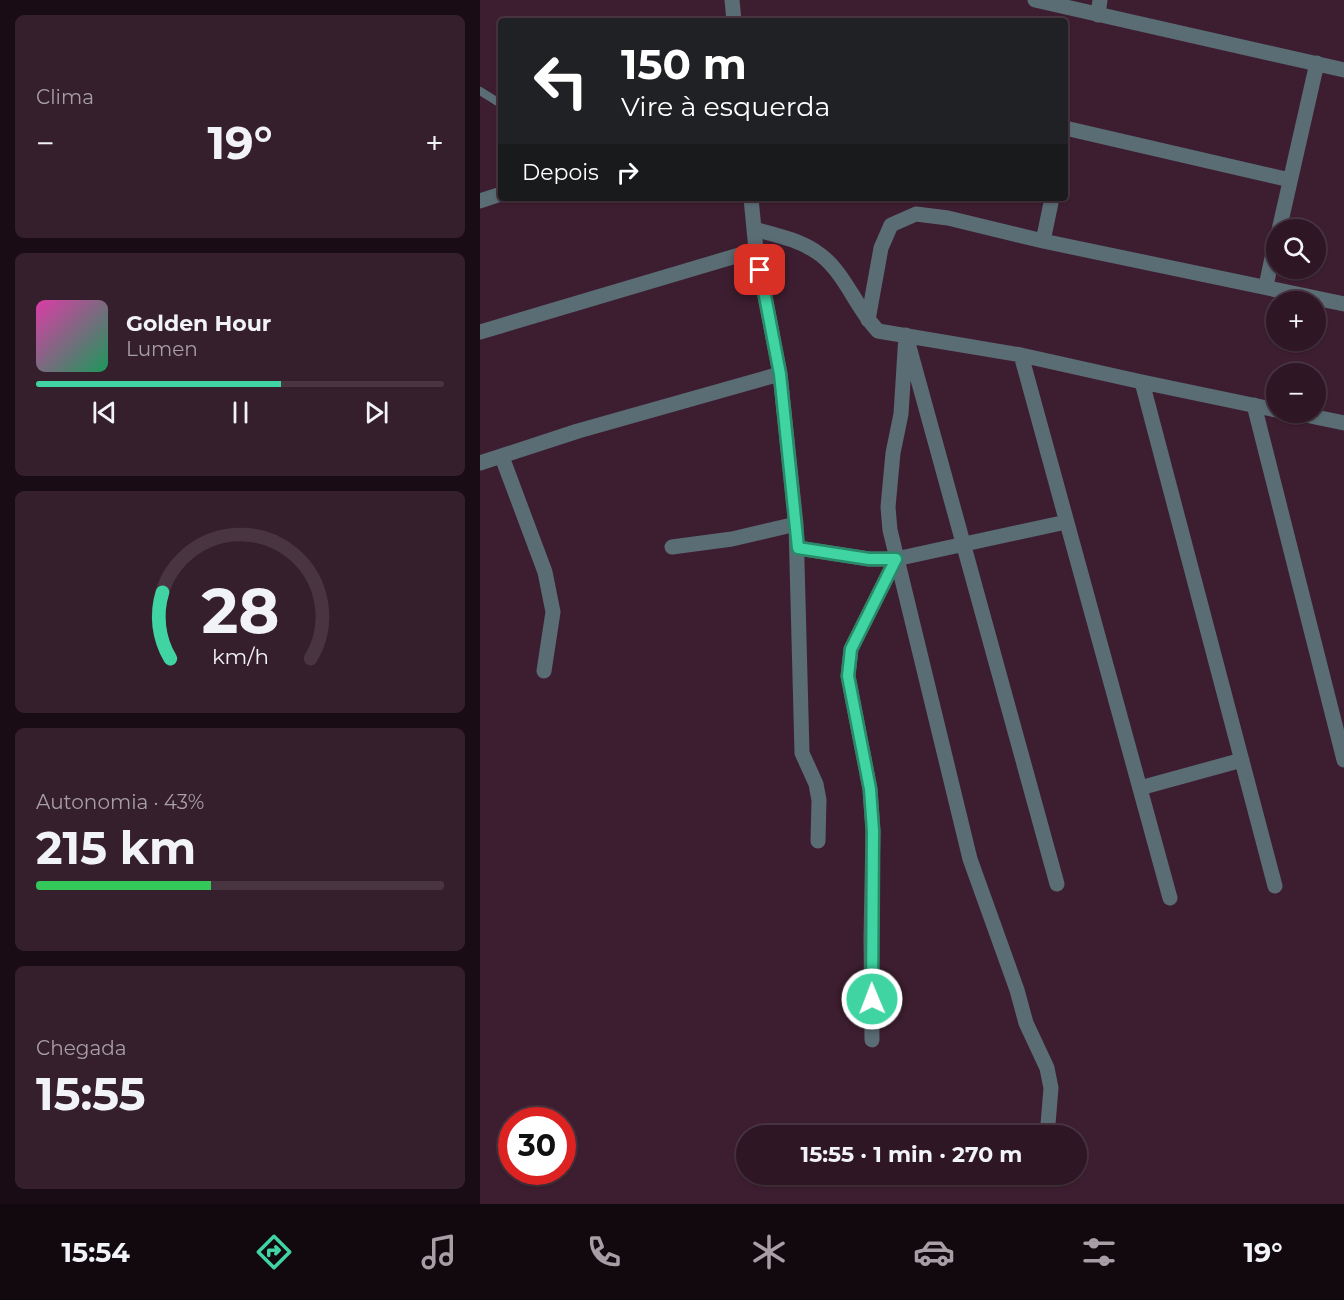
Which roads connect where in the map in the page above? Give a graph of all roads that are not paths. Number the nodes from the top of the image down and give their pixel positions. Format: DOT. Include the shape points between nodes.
graph roads {
  1 [pos="732,0"];
  2 [pos="1035,0"];
  3 [pos="1099,8"];
  4 [pos="734,18"];
  5 [pos="1317,63"];
  6 [pos="1344,70"];
  7 [pos="480,91"];
  8 [pos="498,102"];
  9 [pos="1068,132"];
  10 [pos="1290,180"];
  11 [pos="498,195"];
  12 [pos="480,201"];
  13 [pos="751,201"];
  14 [pos="1051,201"];
  15 [pos="1281,219"];
  16 [pos="754,229"];
  17 [pos="1043,241"];
  18 [pos="756,250"];
  19 [pos="1267,279"];
  20 [pos="1266,286"];
  21 [pos="1344,304"];
  22 [pos="868,320"];
  23 [pos="480,332"];
  24 [pos="906,335"];
  25 [pos="1021,355"];
  26 [pos="780,374"];
  27 [pos="1142,382"];
  28 [pos="1254,405"];
  29 [pos="1266,408"];
  30 [pos="1326,419"];
  31 [pos="1344,423"];
  32 [pos="502,457"];
  33 [pos="480,464"];
  34 [pos="1066,522"];
  35 [pos="796,524"];
  36 [pos="966,544"];
  37 [pos="672,547"];
  38 [pos="798,548"];
  39 [pos="896,559"];
  40 [pos="544,671"];
  41 [pos="1242,760"];
  42 [pos="1344,760"];
  43 [pos="1140,788"];
  44 [pos="818,841"];
  45 [pos="1057,884"];
  46 [pos="1275,886"];
  47 [pos="1170,898"];
  48 [pos="872,1040"];
  49 [pos="1048,1125"];
  1 -- 4 [label="street"];
  2 -- 3 [label="street"];
  3 -- 5 [label="street"];
  5 -- 6 [label="street"];
  5 -- 10 [label="street"];
  7 -- 8 [label="lane"];
  9 -- 10 [label="street"];
  10 -- 15 [label="street"];
  11 -- 12 [label="street"];
  13 -- 16 [label="street"];
  14 -- 17 [label="street"];
  16 -- 18 [label="street"];
  16 -- 22 [label="street" via="818,252"];
  17 -- 20 [label="street"];
  17 -- 22 [label="street" via="916,214 891,225 881,248"];
  18 -- 23 [label="street"];
  18 -- 26 [label="street"];
  19 -- 20 [label="street"];
  20 -- 21 [label="street"];
  22 -- 24 [label="street" via="878,331"];
  24 -- 25 [label="street"];
  24 -- 36 [label="street"];
  24 -- 39 [label="street" via="901,414 888,507"];
  25 -- 27 [label="street"];
  25 -- 34 [label="street"];
  26 -- 32 [label="street" via="578,431"];
  26 -- 35 [label="street"];
  27 -- 28 [label="street"];
  27 -- 41 [label="street"];
  28 -- 29 [label="street"];
  28 -- 42 [label="street"];
  30 -- 31 [label="street"];
  32 -- 33 [label="street"];
  32 -- 40 [label="street" via="545,572 553,612"];
  34 -- 36 [label="street"];
  34 -- 43 [label="street"];
  35 -- 37 [label="street" via="732,539"];
  35 -- 38 [label="street"];
  36 -- 39 [label="street"];
  36 -- 45 [label="street"];
  38 -- 39 [label="street" via="869,559"];
  38 -- 44 [label="street" via="802,753 819,800"];
  39 -- 48 [label="street" via="851,649 848,676 870,789 873,831"];
  39 -- 49 [label="street" via="970,859 1026,1023 1047,1068 1051,1088"];
  41 -- 43 [label="street"];
  41 -- 46 [label="street"];
  43 -- 47 [label="street"];
}
